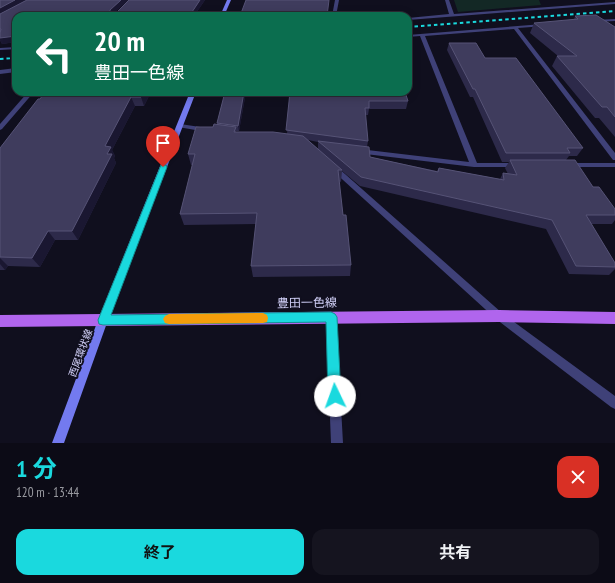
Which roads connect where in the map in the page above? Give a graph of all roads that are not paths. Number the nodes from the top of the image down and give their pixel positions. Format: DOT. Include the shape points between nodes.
graph roads {
  1 [pos="229,0"];
  2 [pos="337,0"];
  3 [pos="447,0"];
  4 [pos="615,3"];
  5 [pos="224,12"];
  6 [pos="335,12"];
  7 [pos="452,16"];
  8 [pos="412,19"];
  9 [pos="615,20"];
  10 [pos="592,22"];
  11 [pos="546,25"];
  12 [pos="515,28"];
  13 [pos="422,35"];
  14 [pos="412,36"];
  15 [pos="12,48"];
  16 [pos="0,49"];
  17 [pos="12,70"];
  18 [pos="0,72"];
  19 [pos="28,96"];
  20 [pos="191,96"];
  21 [pos="180,126"];
  22 [pos="0,128"];
  23 [pos="211,130"];
  24 [pos="352,150"];
  25 [pos="615,158"];
  26 [pos="329,164"];
  27 [pos="474,165"];
  28 [pos="529,165"];
  29 [pos="560,165"];
  30 [pos="615,165"];
  31 [pos="499,316"];
  32 [pos="331,317"];
  33 [pos="615,318"];
  34 [pos="103,320"];
  35 [pos="0,321"];
  36 [pos="615,403"];
  37 [pos="58,443"];
  38 [pos="337,443"];
  1 -- 5 [label="main road"];
  2 -- 6 [label="street"];
  3 -- 7 [label="street"];
  4 -- 7 [label="street" via="549,6"];
  7 -- 8 [label="street"];
  9 -- 10 [label="street"];
  11 -- 12 [label="street"];
  12 -- 13 [label="street"];
  12 -- 25 [label="street"];
  13 -- 14 [label="street"];
  13 -- 27 [label="street"];
  15 -- 16 [label="street"];
  17 -- 18 [label="street"];
  19 -- 22 [label="street"];
  20 -- 21 [label="main road, 西尾環状線"];
  21 -- 23 [label="street"];
  21 -- 34 [label="main road, 西尾環状線"];
  24 -- 27 [label="street"];
  26 -- 31 [label="street"];
  27 -- 28 [label="street"];
  29 -- 30 [label="street"];
  31 -- 32 [label="main road, 豊田一色線"];
  31 -- 33 [label="main road, 豊田一色線"];
  31 -- 36 [label="street"];
  32 -- 34 [label="main road, 豊田一色線"];
  32 -- 38 [label="street"];
  34 -- 35 [label="main road, 豊田一色線"];
  34 -- 37 [label="main road, 西尾環状線"];
}
